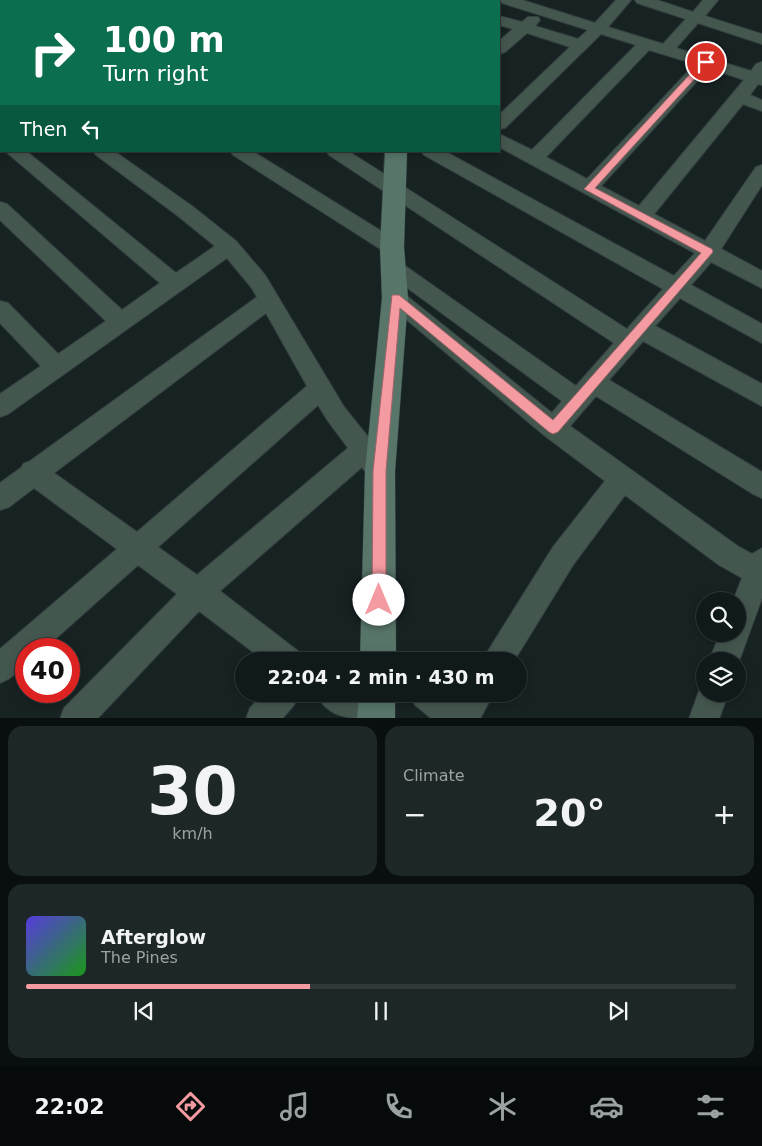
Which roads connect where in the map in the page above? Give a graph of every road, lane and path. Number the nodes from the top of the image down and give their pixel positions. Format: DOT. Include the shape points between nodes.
graph roads {
  1 [pos="507,0"];
  2 [pos="624,0"];
  3 [pos="642,0"];
  4 [pos="711,0"];
  5 [pos="535,6"];
  6 [pos="695,17"];
  7 [pos="500,20"];
  8 [pos="524,27"];
  9 [pos="599,28"];
  10 [pos="762,39"];
  11 [pos="647,43"];
  12 [pos="581,45"];
  13 [pos="500,48"];
  14 [pos="667,49"];
  15 [pos="706,62"];
  16 [pos="759,75"];
  17 [pos="740,97"];
  18 [pos="762,106"];
  19 [pos="500,123"];
  20 [pos="500,141"];
  21 [pos="12,152"];
  22 [pos="15,152"];
  23 [pos="103,152"];
  24 [pos="240,152"];
  25 [pos="337,152"];
  26 [pos="396,152"];
  27 [pos="432,152"];
  28 [pos="0,158"];
  29 [pos="534,159"];
  30 [pos="762,171"];
  31 [pos="394,189"];
  32 [pos="588,189"];
  33 [pos="0,209"];
  34 [pos="641,216"];
  35 [pos="229,246"];
  36 [pos="708,252"];
  37 [pos="393,258"];
  38 [pos="762,280"];
  39 [pos="175,284"];
  40 [pos="678,286"];
  41 [pos="395,298"];
  42 [pos="268,300"];
  43 [pos="0,309"];
  44 [pos="120,322"];
  45 [pos="762,334"];
  46 [pos="634,335"];
  47 [pos="56,367"];
  48 [pos="321,388"];
  49 [pos="586,391"];
  50 [pos="762,396"];
  51 [pos="0,407"];
  52 [pos="553,428"];
  53 [pos="372,460"];
  54 [pos="32,472"];
  55 [pos="622,479"];
  56 [pos="762,486"];
  57 [pos="0,498"];
  58 [pos="138,549"];
  59 [pos="760,569"];
  60 [pos="198,592"];
  61 [pos="746,605"];
  62 [pos="276,652"];
  63 [pos="381,652"];
  64 [pos="504,652"];
  65 [pos="0,668"];
  66 [pos="276,702"];
  67 [pos="342,702"];
  68 [pos="377,702"];
  69 [pos="436,702"];
  70 [pos="473,702"];
  71 [pos="710,702"];
  72 [pos="76,718"];
  73 [pos="261,718"];
  74 [pos="364,718"];
  75 [pos="376,718"];
  76 [pos="456,718"];
  77 [pos="462,718"];
  78 [pos="704,718"];
  1 -- 5 [label="street"];
  2 -- 9 [label="street"];
  3 -- 6 [label="street"];
  4 -- 6 [label="street"];
  5 -- 8 [label="street"];
  5 -- 9 [label="street"];
  6 -- 10 [label="street"];
  6 -- 14 [label="street"];
  7 -- 8 [label="street"];
  8 -- 12 [label="street"];
  8 -- 13 [label="street"];
  9 -- 11 [label="street"];
  9 -- 12 [label="street"];
  11 -- 14 [label="street"];
  11 -- 29 [label="street"];
  12 -- 19 [label="street"];
  14 -- 15 [label="street"];
  15 -- 16 [label="street"];
  15 -- 32 [label="street"];
  16 -- 17 [label="street"];
  17 -- 18 [label="street"];
  17 -- 34 [label="street"];
  20 -- 29 [label="street"];
  21 -- 28 [label="street"];
  22 -- 39 [label="street"];
  23 -- 35 [label="street"];
  24 -- 37 [label="street"];
  25 -- 31 [label="street"];
  26 -- 31 [label="street"];
  27 -- 40 [label="street"];
  29 -- 32 [label="street"];
  30 -- 36 [label="street"];
  31 -- 37 [label="street"];
  31 -- 46 [label="street"];
  32 -- 34 [label="street"];
  33 -- 44 [label="street"];
  34 -- 36 [label="street"];
  35 -- 39 [label="street"];
  35 -- 42 [label="street" via="243,260"];
  36 -- 38 [label="street"];
  36 -- 40 [label="street"];
  37 -- 41 [label="street"];
  37 -- 49 [label="street"];
  39 -- 44 [label="street"];
  40 -- 45 [label="street"];
  40 -- 46 [label="street"];
  41 -- 52 [label="street"];
  41 -- 53 [label="street"];
  42 -- 48 [label="street"];
  42 -- 54 [label="street"];
  43 -- 47 [label="street"];
  44 -- 47 [label="street"];
  46 -- 49 [label="street"];
  46 -- 50 [label="street"];
  47 -- 51 [label="street"];
  48 -- 53 [label="street" via="336,414"];
  48 -- 58 [label="street"];
  49 -- 52 [label="street"];
  49 -- 56 [label="street"];
  52 -- 55 [label="street"];
  53 -- 60 [label="street"];
  53 -- 63 [label="street"];
  54 -- 57 [label="street"];
  54 -- 58 [label="street"];
  55 -- 59 [label="street" via="729,556"];
  55 -- 64 [label="street" via="563,556"];
  58 -- 60 [label="street"];
  58 -- 65 [label="street"];
  59 -- 61 [label="street"];
  60 -- 62 [label="street"];
  60 -- 72 [label="street"];
  66 -- 73 [label="street"];
  67 -- 74 [label="street"];
  68 -- 75 [label="street"];
  69 -- 76 [label="street"];
  70 -- 77 [label="street"];
  71 -- 78 [label="street"];
}
